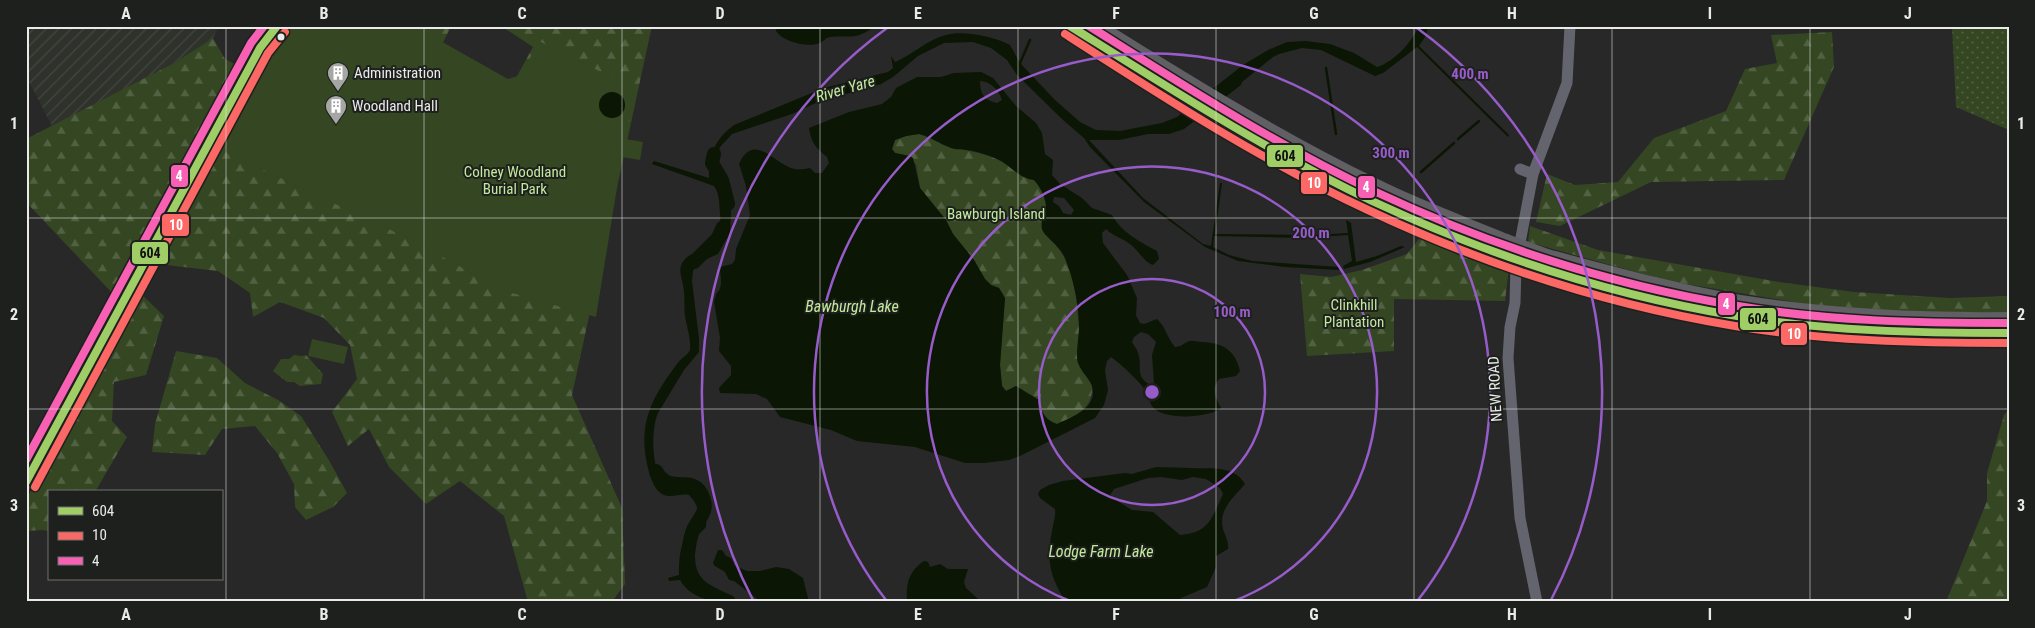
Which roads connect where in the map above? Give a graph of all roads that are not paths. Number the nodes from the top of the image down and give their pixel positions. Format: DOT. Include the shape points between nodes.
graph roads {
  1 [pos="270,26"];
  2 [pos="277,26"];
  3 [pos="1070,26"];
  4 [pos="1096,26"];
  5 [pos="1570,26"];
  6 [pos="263,43"];
  7 [pos="1180,87"];
  8 [pos="1520,169"];
  9 [pos="1533,174"];
  10 [pos="1546,263"];
  11 [pos="2009,320"];
  12 [pos="2009,333"];
  13 [pos="26,482"];
  14 [pos="1537,602"];
  1 -- 6 [label="main road"];
  2 -- 6 [label="main road"];
  3 -- 7 [label="highway"];
  4 -- 7 [label="highway"];
  5 -- 9 [label="street, NEW ROAD" via="1566,83"];
  6 -- 13 [label="main road"];
  7 -- 10 [label="highway, bridge" via="1238,122 1503,248"];
  8 -- 9 [label="street"];
  9 -- 14 [label="street, NEW ROAD" via="1516,264 1508,358 1520,518"];
  10 -- 11 [label="highway" via="1740,303 1826,313"];
  10 -- 12 [label="highway" via="1657,299 1735,315 1804,325 1905,333"];
}
